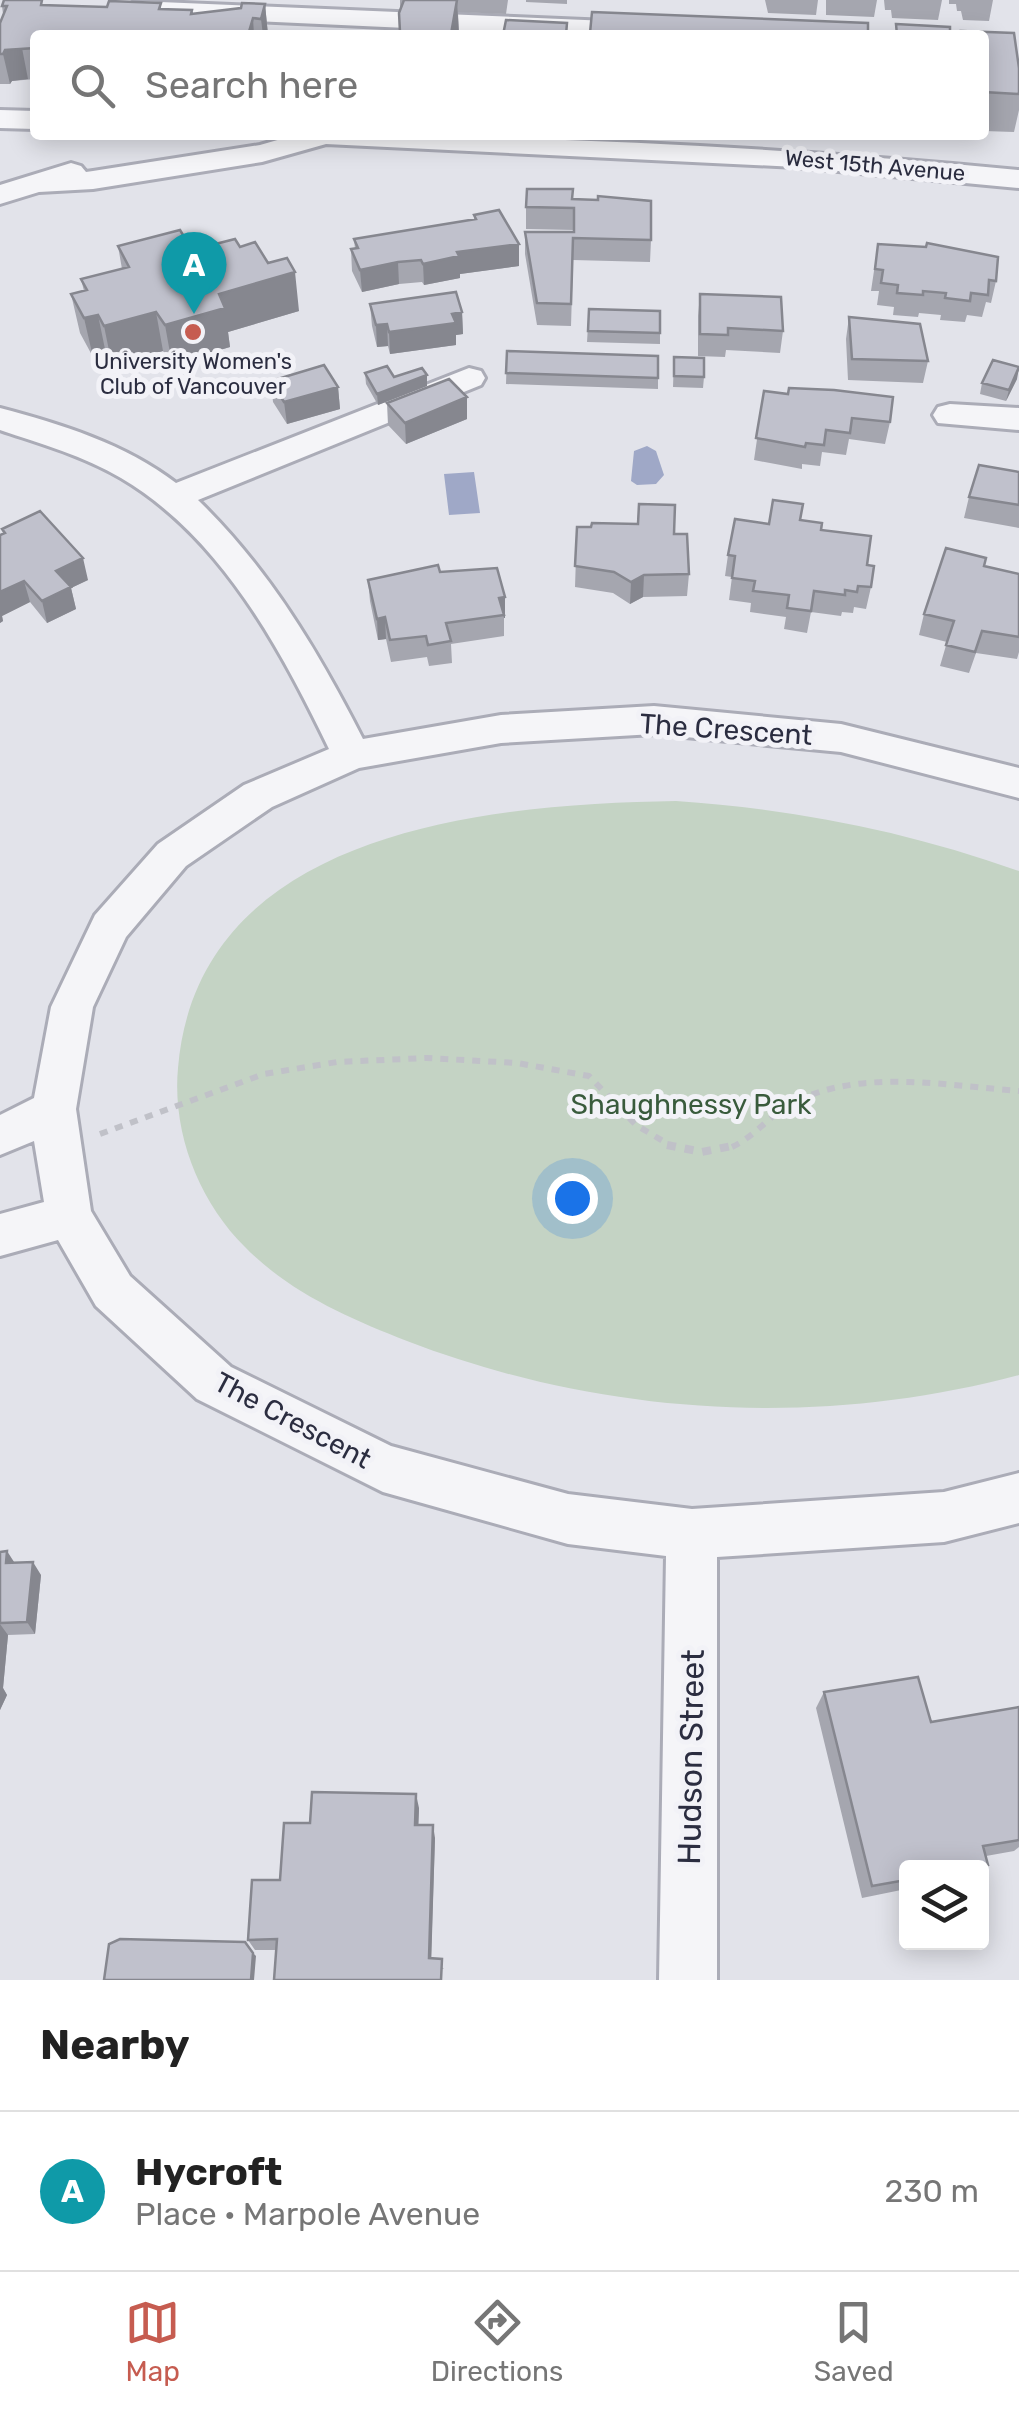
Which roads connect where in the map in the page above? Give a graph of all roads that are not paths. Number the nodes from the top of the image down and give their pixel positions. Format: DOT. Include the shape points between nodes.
graph roads {
  1 [pos="113,8"];
  2 [pos="349,24"];
  3 [pos="568,30"];
  4 [pos="0,119"];
  5 [pos="30,120"];
  6 [pos="209,140"];
  7 [pos="302,140"];
  8 [pos="475,140"];
  9 [pos="1019,179"];
  10 [pos="44,184"];
  11 [pos="0,195"];
  12 [pos="469,378"];
  13 [pos="950,415"];
  14 [pos="1019,418"];
  15 [pos="0,419"];
  16 [pos="171,498"];
  17 [pos="352,755"];
  18 [pos="1019,783"];
  19 [pos="55,1130"];
  20 [pos="0,1136"];
  21 [pos="69,1216"];
  22 [pos="0,1235"];
  23 [pos="1019,1498"];
  24 [pos="692,1534"];
  25 [pos="688,1980"];
  1 -- 2 [label="street"];
  2 -- 3 [label="street"];
  4 -- 5 [label="street"];
  6 -- 10 [label="street" via="87,166"];
  7 -- 10 [label="street, West 15th Avenue"];
  8 -- 9 [label="street, West 15th Avenue" via="796,158"];
  10 -- 11 [label="street"];
  12 -- 16 [label="street"];
  13 -- 14 [label="street"];
  15 -- 16 [label="street" via="82,446 147,478"];
  16 -- 17 [label="street" via="260,591"];
  17 -- 18 [label="street, The Crescent" via="501,729 654,720 841,738"];
  17 -- 19 [label="street, The Crescent" via="258,796 172,855 110,927 72,1008"];
  19 -- 20 [label="street"];
  19 -- 21 [label="street, The Crescent"];
  21 -- 22 [label="street"];
  21 -- 24 [label="street, The Crescent" via="113,1291 214,1383 383,1468 568,1519"];
  23 -- 24 [label="street, The Crescent" via="944,1517"];
  24 -- 25 [label="street, Hudson Street"];
}
